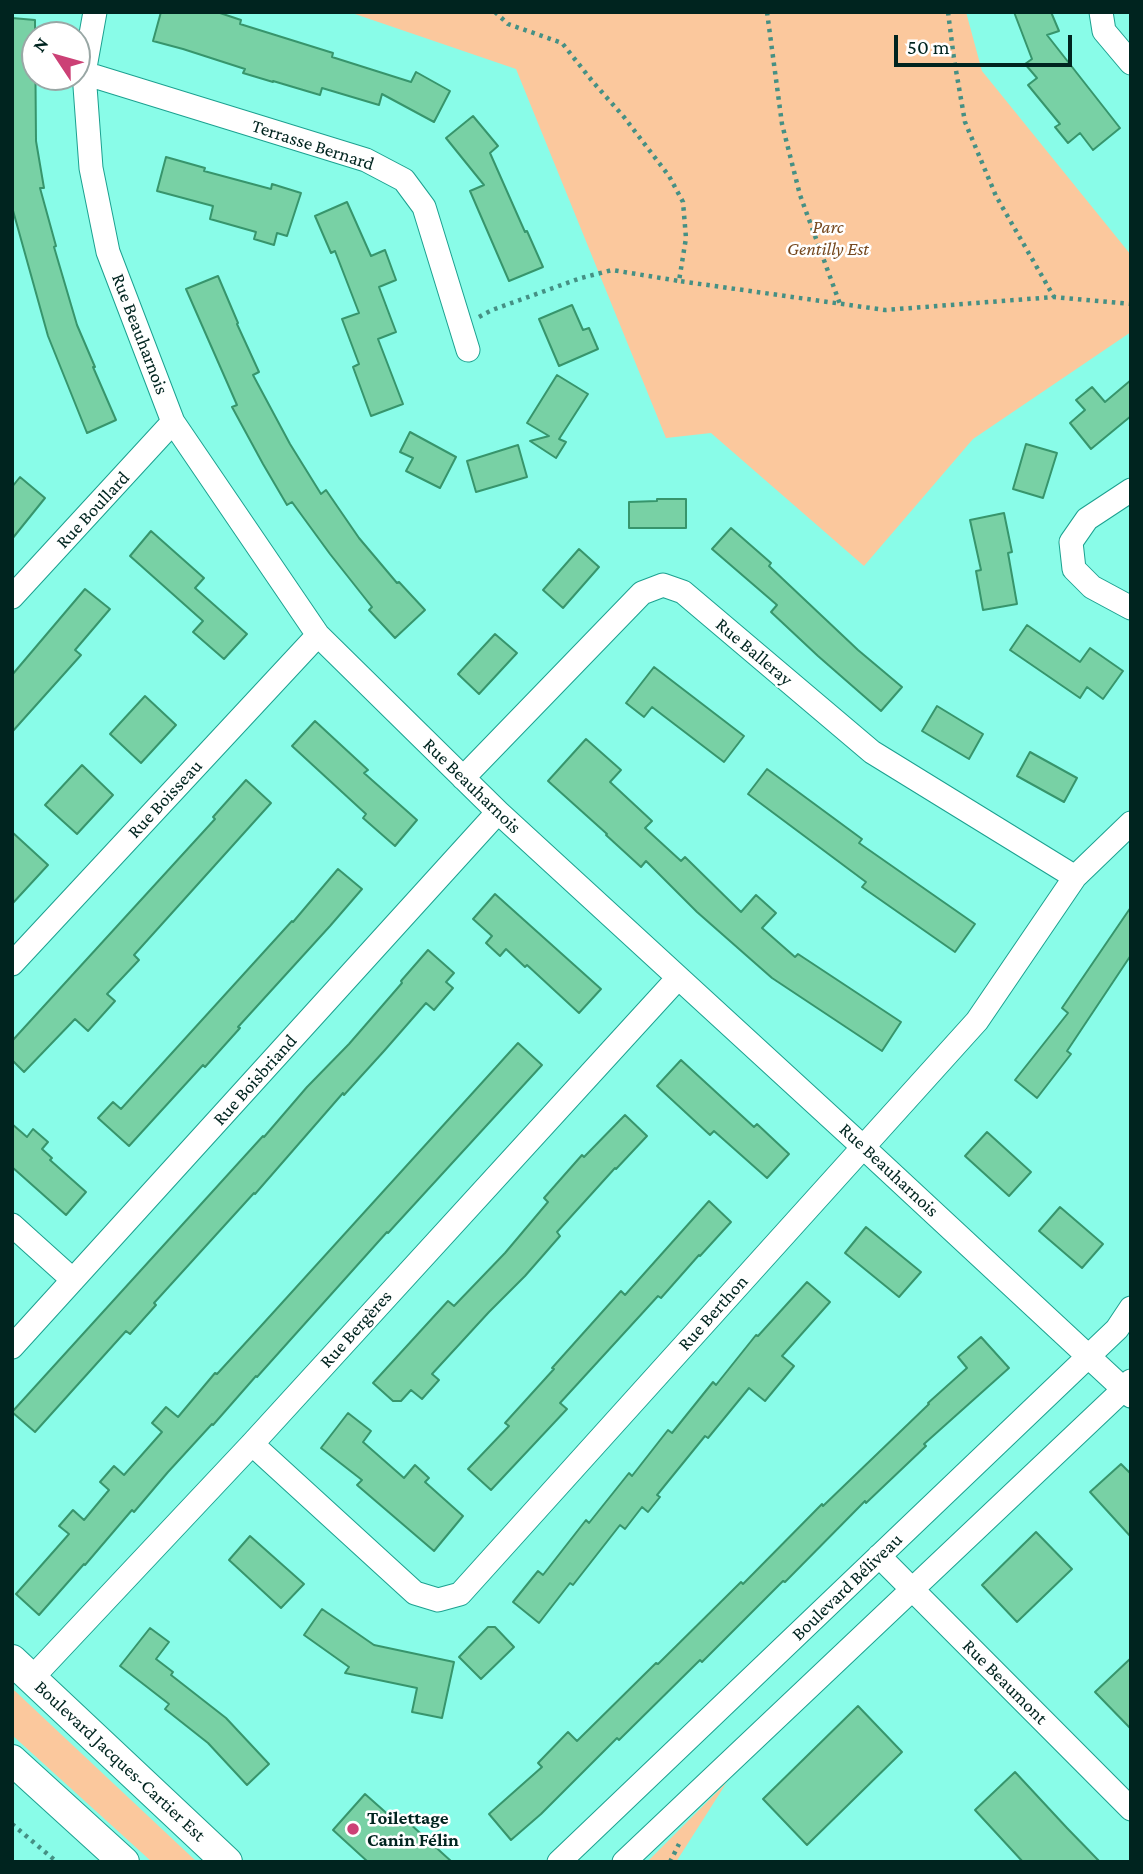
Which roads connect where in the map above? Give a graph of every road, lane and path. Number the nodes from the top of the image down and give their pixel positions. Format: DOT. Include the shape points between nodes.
graph roads {
  1 [pos="95,12"];
  2 [pos="495,12"];
  3 [pos="767,12"];
  4 [pos="948,12"];
  5 [pos="1101,12"];
  6 [pos="91,34"];
  7 [pos="1131,63"];
  8 [pos="91,75"];
  9 [pos="85,91"];
  10 [pos="679,281"];
  11 [pos="1054,297"];
  12 [pos="840,304"];
  13 [pos="1131,304"];
  14 [pos="461,327"];
  15 [pos="468,350"];
  16 [pos="173,422"];
  17 [pos="1131,490"];
  18 [pos="12,597"];
  19 [pos="1131,608"];
  20 [pos="318,635"];
  21 [pos="463,778"];
  22 [pos="498,812"];
  23 [pos="1131,822"];
  24 [pos="1074,877"];
  25 [pos="12,964"];
  26 [pos="678,978"];
  27 [pos="863,1147"];
  28 [pos="12,1225"];
  29 [pos="73,1280"];
  30 [pos="1131,1308"];
  31 [pos="12,1347"];
  32 [pos="1088,1355"];
  33 [pos="1128,1388"];
  34 [pos="252,1444"];
  35 [pos="880,1556"];
  36 [pos="913,1588"];
  37 [pos="22,1669"];
  38 [pos="12,1760"];
  39 [pos="1131,1809"];
  40 [pos="12,1824"];
  41 [pos="57,1862"];
  42 [pos="124,1862"];
  43 [pos="227,1862"];
  44 [pos="559,1862"];
  45 [pos="624,1862"];
  1 -- 6 [label="street, Rue Beauharnois"];
  2 -- 10 [label="path" via="508,24 562,43 669,176 683,202 686,238"];
  3 -- 12 [label="path" via="782,124 800,195"];
  4 -- 11 [label="path" via="965,122 996,197"];
  5 -- 7 [label="street" via="1104,31"];
  8 -- 14 [label="street, Terrasse Bernard" via="366,160 404,180 424,206"];
  9 -- 16 [label="street, Rue Beauharnois" via="91,168 108,252"];
  10 -- 12 [label="path"];
  10 -- 14 [label="path" via="612,270 492,310"];
  11 -- 12 [label="path" via="885,310"];
  11 -- 13 [label="path"];
  14 -- 15 [label="street, Terrasse Bernard"];
  16 -- 18 [label="street, Rue Boullard"];
  16 -- 20 [label="street, Rue Beauharnois"];
  17 -- 19 [label="street" via="1087,519 1071,542 1074,569 1093,587"];
  20 -- 21 [label="street, Rue Beauharnois"];
  20 -- 25 [label="street, Rue Boisseau"];
  21 -- 22 [label="street, Rue Beauharnois"];
  21 -- 24 [label="street, Rue Balleray" via="642,593 663,585 683,592 872,752"];
  22 -- 26 [label="street, Rue Beauharnois"];
  22 -- 29 [label="street, Rue Boisbriand"];
  23 -- 24 [label="street, Rue Berthon"];
  24 -- 27 [label="street, Rue Berthon" via="977,1021"];
  26 -- 27 [label="street, Rue Beauharnois"];
  26 -- 34 [label="street, Rue Bergères"];
  27 -- 32 [label="street, Rue Beauharnois"];
  27 -- 34 [label="street, Rue Berthon" via="460,1594 438,1600 415,1593"];
  28 -- 29 [label="street"];
  29 -- 31 [label="street, Rue Boisbriand"];
  30 -- 32 [label="street, Boulevard Béliveau" via="1117,1329"];
  32 -- 33 [label="street, Rue Beauharnois"];
  32 -- 35 [label="street, Boulevard Béliveau"];
  33 -- 36 [label="street"];
  34 -- 37 [label="street, Rue Bergères"];
  35 -- 36 [label="street, Rue Beaumont"];
  35 -- 44 [label="street, Boulevard Béliveau"];
  36 -- 39 [label="street, Rue Beaumont"];
  36 -- 45 [label="street"];
  37 -- 43 [label="main road, Boulevard Jacques-Cartier Est"];
  38 -- 42 [label="main road"];
  40 -- 41 [label="path"];
}
